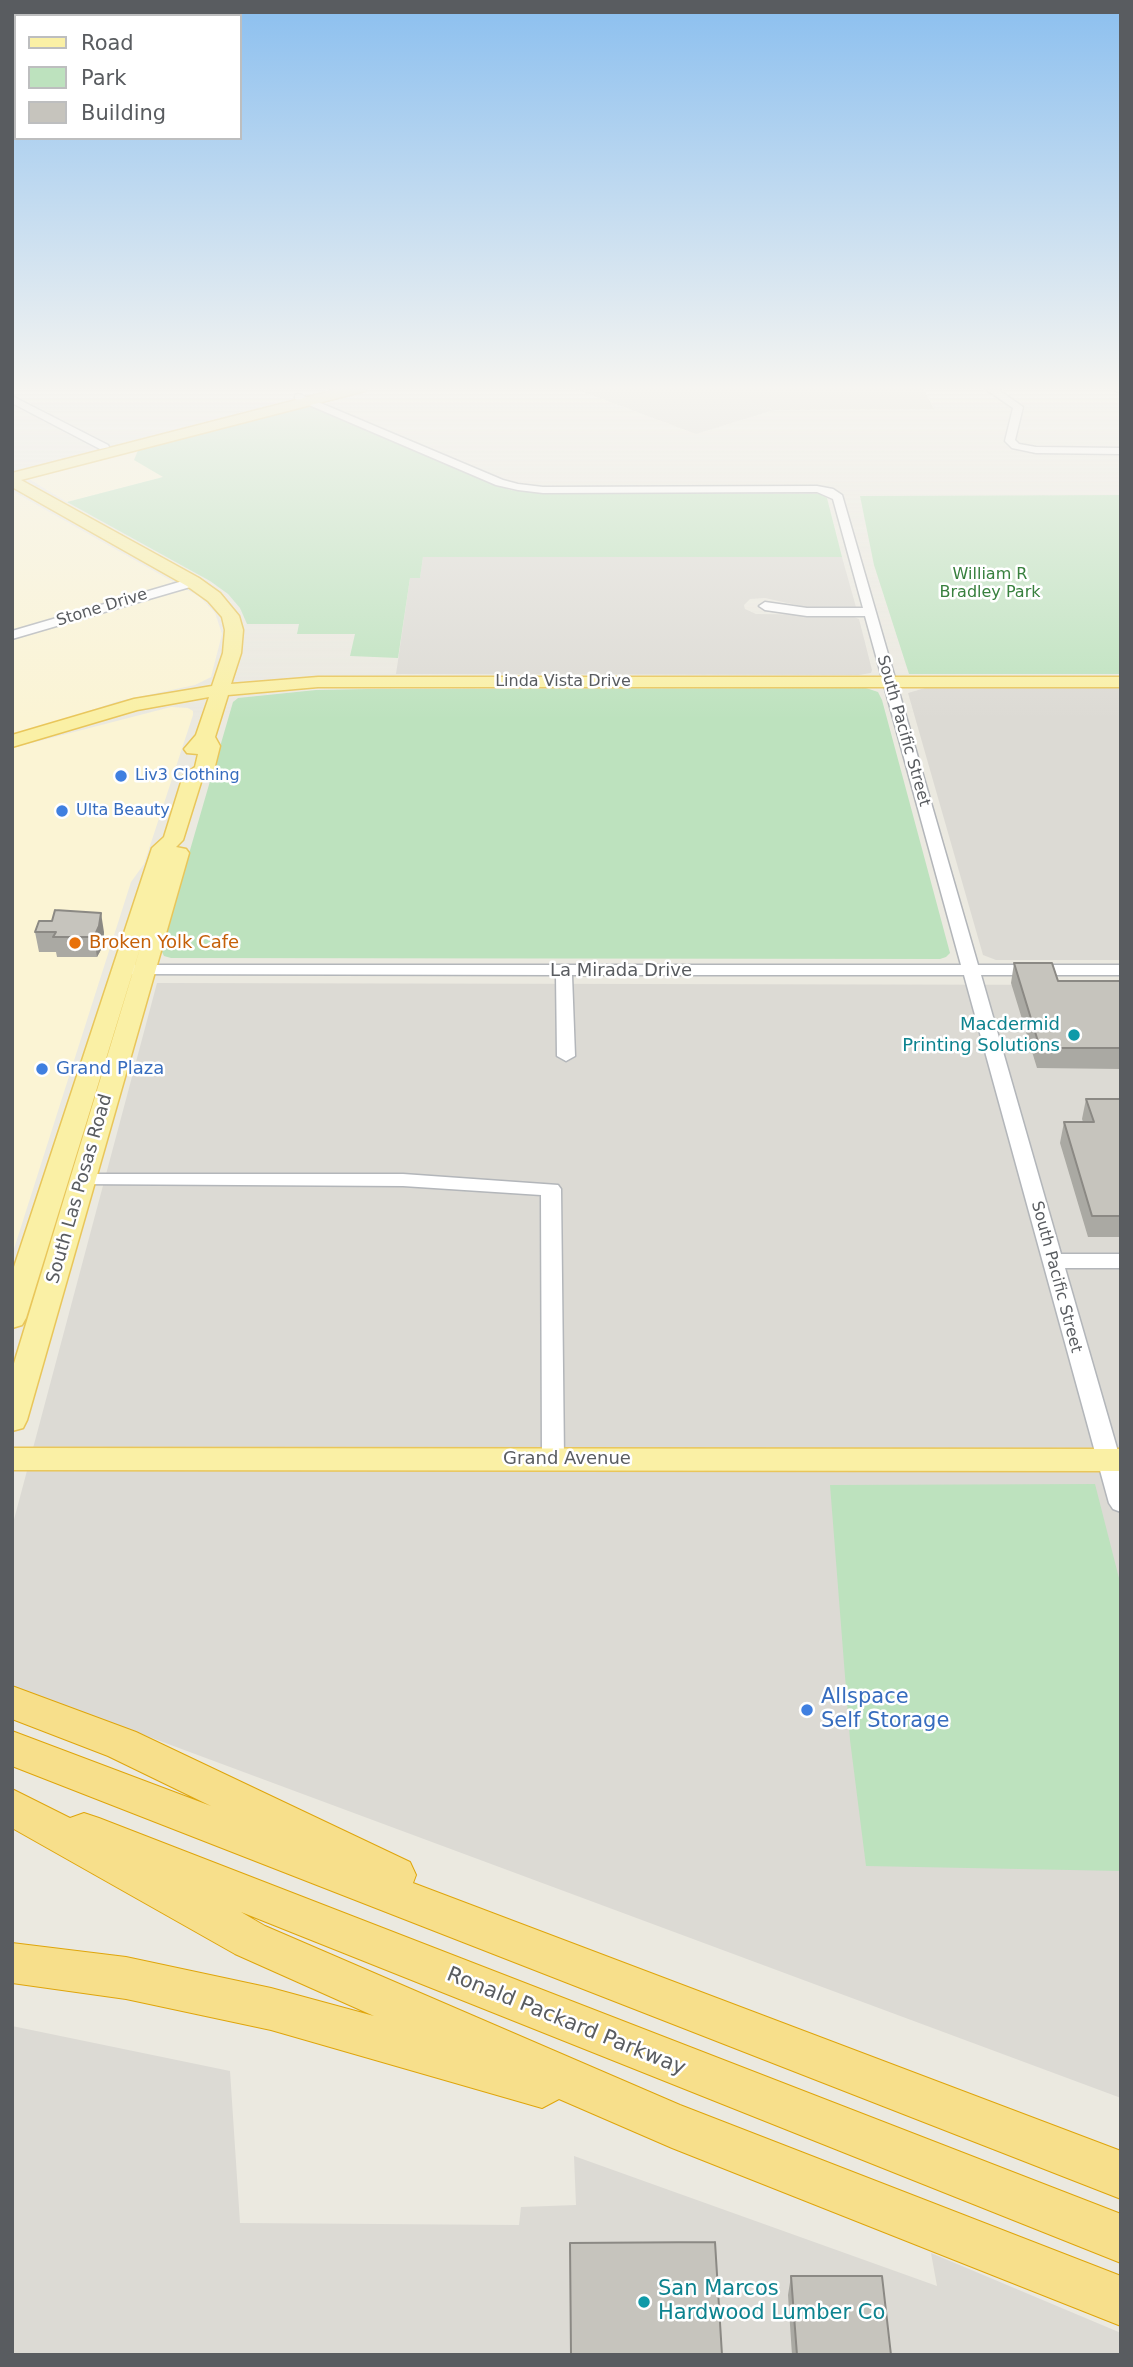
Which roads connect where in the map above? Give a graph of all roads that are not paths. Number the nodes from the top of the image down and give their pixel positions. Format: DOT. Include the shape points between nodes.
graph roads {
  1 [pos="46,498"];
  2 [pos="838,498"];
  3 [pos="192,582"];
  4 [pos="765,606"];
  5 [pos="869,612"];
  6 [pos="12,635"];
  7 [pos="889,682"];
  8 [pos="1121,682"];
  9 [pos="219,690"];
  10 [pos="13,740"];
  11 [pos="132,970"];
  12 [pos="971,970"];
  13 [pos="1121,970"];
  14 [pos="564,971"];
  15 [pos="566,1056"];
  16 [pos="82,1180"];
  17 [pos="1052,1261"];
  18 [pos="1121,1261"];
  19 [pos="12,1318"];
  20 [pos="12,1420"];
  21 [pos="12,1459"];
  22 [pos="553,1459"];
  23 [pos="1114,1460"];
  24 [pos="1121,1503"];
  25 [pos="12,1702"];
  26 [pos="12,1748"];
  27 [pos="12,1805"];
  28 [pos="12,1963"];
  29 [pos="727,2024"];
  30 [pos="672,2125"];
  31 [pos="1121,2175"];
  32 [pos="1121,2239"];
  33 [pos="1121,2301"];
  1 -- 3 [label="main road, South Las Posas Road"];
  2 -- 5 [label="street, South Pacific Street"];
  3 -- 6 [label="street, Stone Drive"];
  3 -- 9 [label="main road, South Las Posas Road" via="219,601 234,630 232,653"];
  4 -- 5 [label="street" via="807,612"];
  5 -- 7 [label="street, South Pacific Street"];
  7 -- 8 [label="main road, Linda Vista Drive"];
  7 -- 9 [label="main road, Linda Vista Drive" via="318,682"];
  7 -- 12 [label="street, South Pacific Street"];
  9 -- 10 [label="main road, Linda Vista Drive" via="134,705"];
  9 -- 11 [label="main road, South Las Posas Road" via="205,737 210,746 204,770 193,776 173,839 162,848"];
  11 -- 14 [label="street, La Mirada Drive"];
  11 -- 16 [label="main road, South Las Posas Road"];
  11 -- 19 [label="main road, South Las Posas Road"];
  12 -- 13 [label="street, La Mirada Drive"];
  12 -- 14 [label="street, La Mirada Drive"];
  12 -- 17 [label="street, South Pacific Street"];
  14 -- 15 [label="street"];
  16 -- 20 [label="main road, South Las Posas Road"];
  16 -- 22 [label="street" via="403,1180 551,1189"];
  17 -- 18 [label="street"];
  17 -- 23 [label="street, South Pacific Street"];
  21 -- 22 [label="main road, Grand Avenue"];
  22 -- 23 [label="main road, Grand Avenue"];
  23 -- 24 [label="street, South Pacific Street"];
  25 -- 29 [label="highway" via="121,1744 333,1847"];
  26 -- 29 [label="highway"];
  27 -- 30 [label="highway" via="250,1940"];
  27 -- 32 [label="highway, Ronald Packard Parkway"];
  28 -- 30 [label="highway" via="126,1978 271,2009"];
  29 -- 31 [label="highway"];
  30 -- 33 [label="highway"];
}
